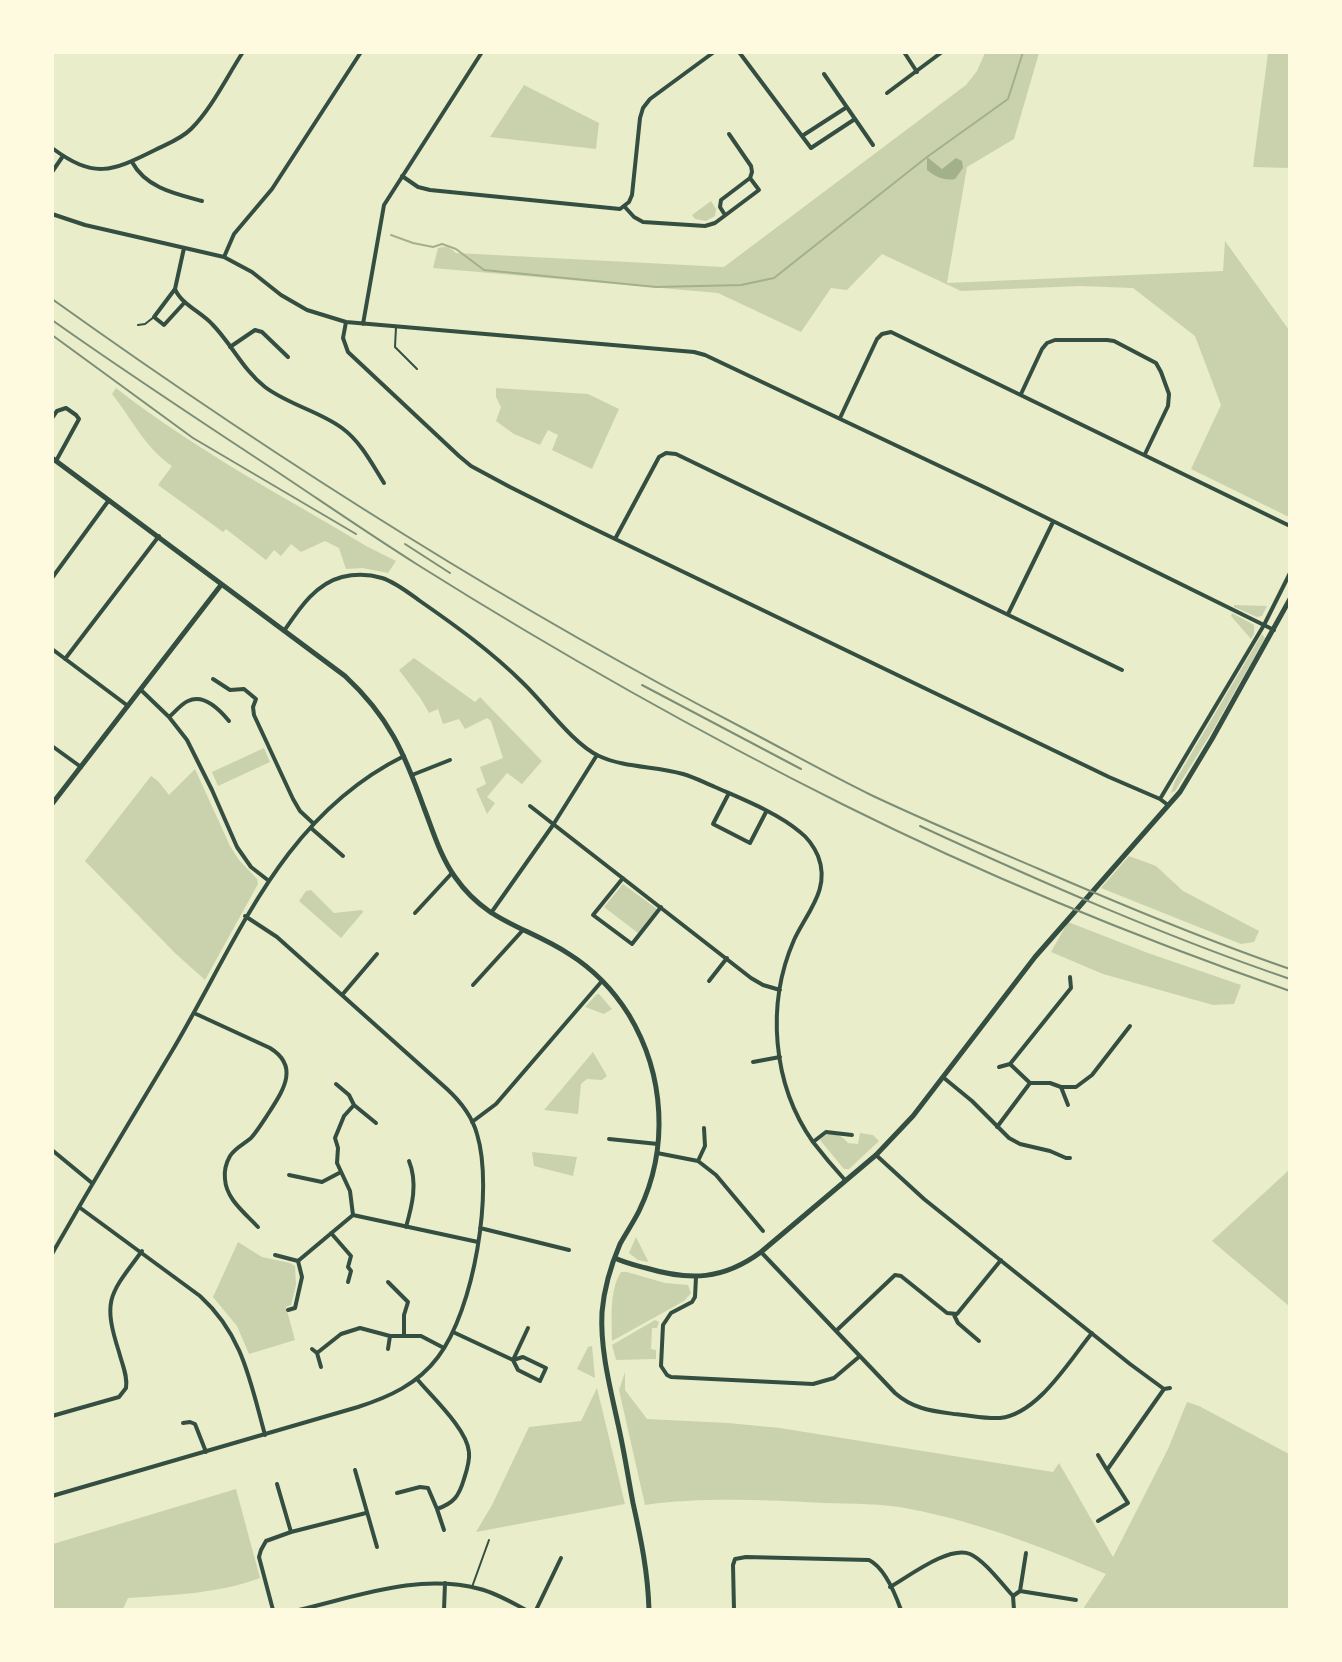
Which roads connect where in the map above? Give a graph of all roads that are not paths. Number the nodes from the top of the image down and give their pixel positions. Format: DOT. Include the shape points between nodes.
graph roads {
  1 [pos="243,52"];
  2 [pos="361,52"];
  3 [pos="482,52"];
  4 [pos="714,52"];
  5 [pos="739,52"];
  6 [pos="904,52"];
  7 [pos="942,52"];
  8 [pos="917,72"];
  9 [pos="824,74"];
  10 [pos="887,93"];
  11 [pos="847,107"];
  12 [pos="855,119"];
  13 [pos="729,134"];
  14 [pos="802,136"];
  15 [pos="873,146"];
  16 [pos="52,148"];
  17 [pos="63,156"];
  18 [pos="132,162"];
  19 [pos="52,172"];
  20 [pos="402,176"];
  21 [pos="750,178"];
  22 [pos="202,201"];
  23 [pos="624,206"];
  24 [pos="52,214"];
  25 [pos="725,215"];
  26 [pos="184,248"];
  27 [pos="224,257"];
  28 [pos="175,289"];
  29 [pos="185,302"];
  30 [pos="154,316"];
  31 [pos="346,322"];
  32 [pos="363,324"];
  33 [pos="138,325"];
  34 [pos="396,326"];
  35 [pos="230,347"];
  36 [pos="288,357"];
  37 [pos="417,369"];
  38 [pos="1021,394"];
  39 [pos="52,418"];
  40 [pos="840,418"];
  41 [pos="1144,454"];
  42 [pos="54,459"];
  43 [pos="384,483"];
  44 [pos="109,500"];
  45 [pos="1053,522"];
  46 [pos="1290,526"];
  47 [pos="159,537"];
  48 [pos="615,539"];
  49 [pos="1290,573"];
  50 [pos="52,578"];
  51 [pos="221,585"];
  52 [pos="1290,599"];
  53 [pos="1008,614"];
  54 [pos="1264,625"];
  55 [pos="1274,630"];
  56 [pos="284,631"];
  57 [pos="52,649"];
  58 [pos="65,659"];
  59 [pos="1122,669"];
  60 [pos="213,678"];
  61 [pos="141,690"];
  62 [pos="129,706"];
  63 [pos="169,717"];
  64 [pos="229,721"];
  65 [pos="52,746"];
  66 [pos="597,755"];
  67 [pos="404,756"];
  68 [pos="450,760"];
  69 [pos="81,767"];
  70 [pos="412,775"];
  71 [pos="729,793"];
  72 [pos="1160,799"];
  73 [pos="52,804"];
  74 [pos="1168,805"];
  75 [pos="530,806"];
  76 [pos="766,812"];
  77 [pos="553,825"];
  78 [pos="312,826"];
  79 [pos="343,856"];
  80 [pos="452,873"];
  81 [pos="623,878"];
  82 [pos="269,881"];
  83 [pos="662,907"];
  84 [pos="416,913"];
  85 [pos="491,913"];
  86 [pos="245,916"];
  87 [pos="523,930"];
  88 [pos="377,954"];
  89 [pos="727,958"];
  90 [pos="1070,977"];
  91 [pos="602,981"];
  92 [pos="709,981"];
  93 [pos="473,985"];
  94 [pos="780,990"];
  95 [pos="342,995"];
  96 [pos="195,1013"];
  97 [pos="1130,1026"];
  98 [pos="780,1057"];
  99 [pos="753,1062"];
  100 [pos="1011,1064"];
  101 [pos="999,1067"];
  102 [pos="944,1078"];
  103 [pos="1030,1083"];
  104 [pos="336,1084"];
  105 [pos="1060,1087"];
  106 [pos="354,1105"];
  107 [pos="1068,1106"];
  108 [pos="472,1122"];
  109 [pos="376,1123"];
  110 [pos="997,1127"];
  111 [pos="704,1128"];
  112 [pos="852,1135"];
  113 [pos="609,1139"];
  114 [pos="813,1142"];
  115 [pos="658,1144"];
  116 [pos="52,1150"];
  117 [pos="657,1153"];
  118 [pos="876,1155"];
  119 [pos="1070,1158"];
  120 [pos="409,1161"];
  121 [pos="698,1161"];
  122 [pos="341,1172"];
  123 [pos="289,1175"];
  124 [pos="846,1181"];
  125 [pos="92,1183"];
  126 [pos="79,1207"];
  127 [pos="353,1215"];
  128 [pos="258,1227"];
  129 [pos="405,1227"];
  130 [pos="480,1227"];
  131 [pos="763,1231"];
  132 [pos="331,1233"];
  133 [pos="478,1242"];
  134 [pos="569,1250"];
  135 [pos="141,1251"];
  136 [pos="761,1252"];
  137 [pos="52,1254"];
  138 [pos="275,1255"];
  139 [pos="615,1257"];
  140 [pos="1001,1260"];
  141 [pos="298,1261"];
  142 [pos="696,1277"];
  143 [pos="348,1282"];
  144 [pos="388,1282"];
  145 [pos="288,1310"];
  146 [pos="954,1315"];
  147 [pos="528,1328"];
  148 [pos="836,1331"];
  149 [pos="453,1332"];
  150 [pos="1092,1333"];
  151 [pos="390,1336"];
  152 [pos="404,1336"];
  153 [pos="979,1341"];
  154 [pos="312,1348"];
  155 [pos="444,1348"];
  156 [pos="388,1349"];
  157 [pos="317,1353"];
  158 [pos="860,1356"];
  159 [pos="513,1360"];
  160 [pos="321,1367"];
  161 [pos="417,1379"];
  162 [pos="1170,1388"];
  163 [pos="1164,1389"];
  164 [pos="52,1416"];
  165 [pos="183,1423"];
  166 [pos="265,1434"];
  167 [pos="206,1452"];
  168 [pos="1098,1455"];
  169 [pos="355,1470"];
  170 [pos="1107,1470"];
  171 [pos="277,1484"];
  172 [pos="397,1493"];
  173 [pos="52,1496"];
  174 [pos="437,1509"];
  175 [pos="366,1513"];
  176 [pos="1098,1521"];
  177 [pos="444,1530"];
  178 [pos="291,1532"];
  179 [pos="489,1540"];
  180 [pos="377,1546"];
  181 [pos="1026,1553"];
  182 [pos="561,1558"];
  183 [pos="445,1583"];
  184 [pos="472,1587"];
  185 [pos="890,1587"];
  186 [pos="1020,1591"];
  187 [pos="1013,1596"];
  188 [pos="1076,1600"];
  189 [pos="273,1610"];
  190 [pos="299,1610"];
  191 [pos="444,1610"];
  192 [pos="526,1610"];
  193 [pos="536,1610"];
  194 [pos="649,1610"];
  195 [pos="734,1610"];
  196 [pos="901,1610"];
  197 [pos="1014,1610"];
  1 -- 18 [label="street" via="192,128"];
  2 -- 27 [label="street" via="272,189 234,234"];
  3 -- 20 [label="street"];
  4 -- 23 [label="street" via="643,108 632,195"];
  5 -- 14 [label="street"];
  6 -- 8 [label="street"];
  7 -- 8 [label="street"];
  8 -- 10 [label="street"];
  9 -- 11 [label="street"];
  11 -- 12 [label="street"];
  11 -- 14 [label="street"];
  12 -- 14 [label="street" via="811,148"];
  12 -- 15 [label="street"];
  13 -- 21 [label="street" via="751,166"];
  16 -- 17 [label="street"];
  17 -- 18 [label="street" via="91,168 115,168"];
  17 -- 19 [label="street"];
  18 -- 22 [label="street" via="155,185"];
  20 -- 23 [label="street" via="430,190 613,209"];
  20 -- 32 [label="street" via="382,211"];
  21 -- 25 [label="street" via="721,200"];
  21 -- 25 [label="street" via="759,190"];
  23 -- 25 [label="street" via="647,223 705,226"];
  24 -- 26 [label="street"];
  26 -- 27 [label="street"];
  26 -- 28 [label="street"];
  27 -- 31 [label="street" via="307,310"];
  28 -- 29 [label="street"];
  28 -- 30 [label="street"];
  29 -- 30 [label="street" via="164,325"];
  29 -- 35 [label="street" via="207,319"];
  30 -- 33 [label="lane"];
  31 -- 32 [label="street"];
  31 -- 48 [label="street" via="343,338 348,352 459,456 510,487"];
  32 -- 34 [label="street"];
  34 -- 37 [label="lane" via="395,347"];
  34 -- 40 [label="street" via="694,352"];
  35 -- 36 [label="street" via="255,330"];
  35 -- 43 [label="street" via="264,386 350,434"];
  38 -- 40 [label="street" via="887,332 877,339"];
  38 -- 41 [label="street"];
  38 -- 41 [label="street" via="1047,343 1114,341 1156,363 1169,394 1168,406"];
  39 -- 42 [label="street" via="66,408 79,420"];
  40 -- 45 [label="street"];
  41 -- 46 [label="street"];
  42 -- 44 [label="main road"];
  44 -- 47 [label="main road"];
  44 -- 50 [label="street"];
  45 -- 53 [label="street"];
  45 -- 54 [label="street"];
  47 -- 51 [label="main road"];
  47 -- 58 [label="street"];
  48 -- 53 [label="street" via="657,461 672,453"];
  48 -- 72 [label="street"];
  49 -- 54 [label="street"];
  51 -- 56 [label="main road"];
  51 -- 61 [label="main road"];
  52 -- 55 [label="main road"];
  53 -- 59 [label="street"];
  54 -- 55 [label="street"];
  54 -- 72 [label="street"];
  55 -- 74 [label="main road" via="1196,766"];
  56 -- 66 [label="street" via="322,586 355,575 385,578 490,653"];
  56 -- 67 [label="main road" via="365,695"];
  57 -- 58 [label="street"];
  58 -- 62 [label="street"];
  60 -- 78 [label="street" via="230,690 244,689 256,699 254,715 293,799"];
  61 -- 62 [label="main road"];
  61 -- 63 [label="street"];
  62 -- 69 [label="main road"];
  63 -- 64 [label="street" via="187,701 194,700 216,707"];
  63 -- 82 [label="street" via="192,750 237,847 251,867"];
  65 -- 69 [label="street"];
  66 -- 71 [label="street" via="618,763 684,774"];
  66 -- 77 [label="street"];
  67 -- 70 [label="main road"];
  67 -- 78 [label="street" via="358,783"];
  68 -- 70 [label="street"];
  69 -- 73 [label="main road"];
  70 -- 80 [label="main road" via="437,845"];
  71 -- 76 [label="street"];
  71 -- 76 [label="street" via="713,824 750,843"];
  72 -- 74 [label="street"];
  74 -- 102 [label="main road" via="1016,981"];
  75 -- 77 [label="street"];
  76 -- 94 [label="street" via="809,841 821,868 819,896 795,939"];
  77 -- 81 [label="street"];
  77 -- 85 [label="street"];
  78 -- 79 [label="street"];
  78 -- 82 [label="street"];
  80 -- 84 [label="street"];
  80 -- 85 [label="main road" via="466,892"];
  81 -- 83 [label="street"];
  81 -- 83 [label="street" via="593,915 632,944"];
  82 -- 86 [label="street"];
  83 -- 89 [label="street"];
  85 -- 87 [label="main road"];
  86 -- 95 [label="street" via="272,933"];
  86 -- 96 [label="street"];
  87 -- 91 [label="main road" via="569,954"];
  87 -- 93 [label="street"];
  88 -- 95 [label="street"];
  89 -- 92 [label="street"];
  89 -- 94 [label="street" via="757,982"];
  90 -- 100 [label="street" via="1071,988"];
  91 -- 108 [label="street" via="496,1104"];
  91 -- 115 [label="main road" via="625,1009 647,1053 657,1089"];
  94 -- 98 [label="street"];
  95 -- 108 [label="street" via="455,1096"];
  96 -- 125 [label="street"];
  96 -- 128 [label="street" via="270,1048 285,1067 287,1079 282,1093 257,1131 232,1153 226,1167 230,1197"];
  97 -- 105 [label="street" via="1092,1075 1076,1087"];
  98 -- 99 [label="street"];
  98 -- 114 [label="street" via="790,1099"];
  100 -- 101 [label="street"];
  100 -- 103 [label="street"];
  102 -- 110 [label="street"];
  102 -- 118 [label="main road"];
  103 -- 105 [label="street"];
  103 -- 110 [label="street"];
  104 -- 106 [label="street"];
  105 -- 107 [label="street"];
  106 -- 109 [label="street"];
  106 -- 122 [label="street" via="344,1116 335,1138"];
  108 -- 130 [label="street" via="480,1146"];
  110 -- 119 [label="street" via="1009,1138"];
  111 -- 121 [label="street" via="705,1146"];
  112 -- 114 [label="street" via="826,1132"];
  113 -- 115 [label="street"];
  114 -- 124 [label="street"];
  115 -- 117 [label="main road"];
  116 -- 125 [label="street"];
  117 -- 121 [label="street"];
  117 -- 139 [label="main road" via="649,1188"];
  118 -- 124 [label="main road"];
  118 -- 140 [label="street"];
  120 -- 129 [label="street" via="414,1199"];
  121 -- 131 [label="street" via="716,1175"];
  122 -- 123 [label="street" via="322,1182"];
  122 -- 127 [label="street" via="350,1191"];
  124 -- 136 [label="main road"];
  125 -- 126 [label="street"];
  126 -- 135 [label="street"];
  126 -- 137 [label="street"];
  127 -- 129 [label="street"];
  127 -- 132 [label="street"];
  129 -- 133 [label="street"];
  130 -- 133 [label="street"];
  130 -- 134 [label="street"];
  132 -- 141 [label="street"];
  132 -- 143 [label="street" via="351,1256"];
  133 -- 149 [label="street"];
  135 -- 164 [label="street" via="116,1288 109,1312 126,1388 119,1397"];
  135 -- 166 [label="street" via="214,1308 229,1329 240,1349"];
  136 -- 142 [label="main road" via="724,1272"];
  136 -- 148 [label="street"];
  138 -- 141 [label="street"];
  139 -- 142 [label="main road" via="660,1273"];
  139 -- 194 [label="main road" via="604,1298 603,1346 644,1552"];
  140 -- 146 [label="street"];
  140 -- 150 [label="street"];
  141 -- 145 [label="street" via="302,1277 295,1308"];
  142 -- 158 [label="street" via="692,1302 671,1313 663,1325 661,1366 671,1377 813,1384 834,1378"];
  144 -- 152 [label="street" via="408,1302"];
  146 -- 148 [label="street" via="895,1275"];
  146 -- 153 [label="street"];
  147 -- 159 [label="street"];
  148 -- 158 [label="street"];
  149 -- 155 [label="street"];
  149 -- 159 [label="street"];
  150 -- 158 [label="street" via="1035,1403 1002,1418 917,1408 895,1393"];
  150 -- 163 [label="street"];
  151 -- 152 [label="street"];
  151 -- 156 [label="street"];
  151 -- 157 [label="street" via="354,1329"];
  152 -- 155 [label="street" via="427,1337"];
  154 -- 157 [label="street"];
  155 -- 161 [label="street"];
  157 -- 160 [label="street"];
  159 -- 159 [label="street" via="518,1370 540,1381 546,1368 523,1358"];
  161 -- 166 [label="street" via="378,1401"];
  161 -- 174 [label="street" via="466,1438 469,1461 464,1482 453,1502"];
  162 -- 163 [label="street"];
  163 -- 170 [label="street"];
  165 -- 167 [label="street" via="195,1424"];
  166 -- 167 [label="street"];
  167 -- 173 [label="street"];
  168 -- 170 [label="street"];
  169 -- 175 [label="street"];
  170 -- 176 [label="street" via="1128,1503"];
  171 -- 178 [label="street"];
  172 -- 174 [label="street" via="428,1488"];
  174 -- 177 [label="street"];
  175 -- 178 [label="street"];
  175 -- 180 [label="street"];
  178 -- 189 [label="street" via="266,1541 259,1557"];
  179 -- 184 [label="lane"];
  181 -- 186 [label="street"];
  182 -- 193 [label="street"];
  183 -- 184 [label="street"];
  183 -- 190 [label="street" via="407,1584"];
  183 -- 191 [label="street"];
  184 -- 192 [label="street"];
  185 -- 187 [label="street" via="956,1552 972,1555"];
  185 -- 195 [label="street" via="875,1564 865,1559 746,1557 735,1559 733,1564"];
  185 -- 196 [label="street"];
  186 -- 187 [label="street"];
  186 -- 188 [label="street"];
  187 -- 197 [label="street"];
}
